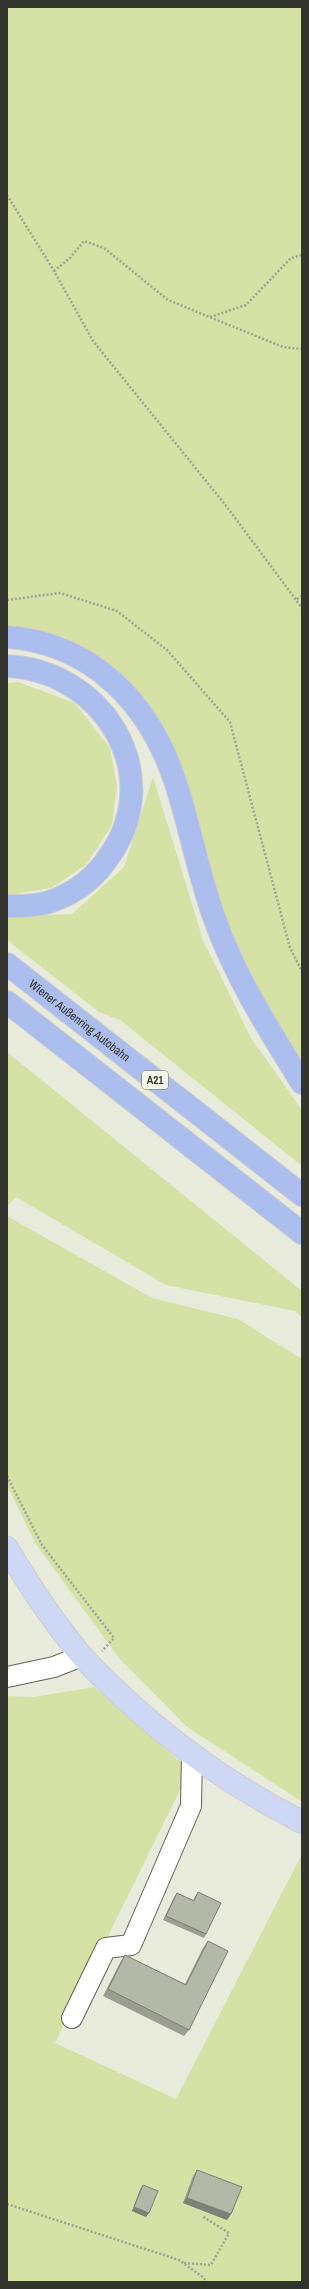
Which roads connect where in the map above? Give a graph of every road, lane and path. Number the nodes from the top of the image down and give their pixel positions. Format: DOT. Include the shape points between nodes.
graph roads {
  1 [pos="7,195"];
  2 [pos="302,255"];
  3 [pos="54,271"];
  4 [pos="210,317"];
  5 [pos="302,349"];
  6 [pos="302,596"];
  7 [pos="297,599"];
  8 [pos="7,600"];
  9 [pos="302,608"];
  10 [pos="7,637"];
  11 [pos="7,666"];
  12 [pos="7,906"];
  13 [pos="7,964"];
  14 [pos="302,971"];
  15 [pos="7,1002"];
  16 [pos="302,1083"];
  17 [pos="302,1195"];
  18 [pos="302,1233"];
  19 [pos="7,1476"];
  20 [pos="7,1548"];
  21 [pos="82,1656"];
  22 [pos="7,1677"];
  23 [pos="192,1754"];
  24 [pos="302,1822"];
  25 [pos="72,2018"];
  26 [pos="7,2204"];
  27 [pos="202,2216"];
  28 [pos="183,2263"];
  29 [pos="206,2282"];
  1 -- 3 [label="path"];
  2 -- 4 [label="path" via="291,258 246,305"];
  3 -- 4 [label="path" via="70,258 84,241 104,248 168,300"];
  3 -- 7 [label="path" via="93,341 227,507"];
  4 -- 5 [label="path" via="283,347"];
  6 -- 7 [label="path"];
  7 -- 9 [label="path"];
  8 -- 14 [label="path" via="60,593 117,611 168,650 230,722 290,948"];
  10 -- 16 [label="highway" via="34,640 55,646 93,666 113,680 147,722 162,748 175,781 202,883 232,960 268,1028"];
  11 -- 12 [label="highway" via="36,671 59,679 97,705 112,722 123,743 132,787 125,831 102,867 89,881 51,902"];
  13 -- 17 [label="highway, Wiener Außenring Autobahn / A21"];
  15 -- 18 [label="highway, A21"];
  19 -- 21 [label="path" via="42,1545 114,1638 102,1651"];
  20 -- 21 [label="main road" via="50,1615"];
  21 -- 22 [label="street" via="54,1667"];
  21 -- 23 [label="main road" via="148,1720"];
  23 -- 24 [label="main road" via="250,1793"];
  23 -- 25 [label="street" via="191,1806 131,1945 106,1948"];
  26 -- 28 [label="path" via="158,2252"];
  27 -- 28 [label="path" via="228,2233 210,2265"];
  28 -- 29 [label="path"];
}
